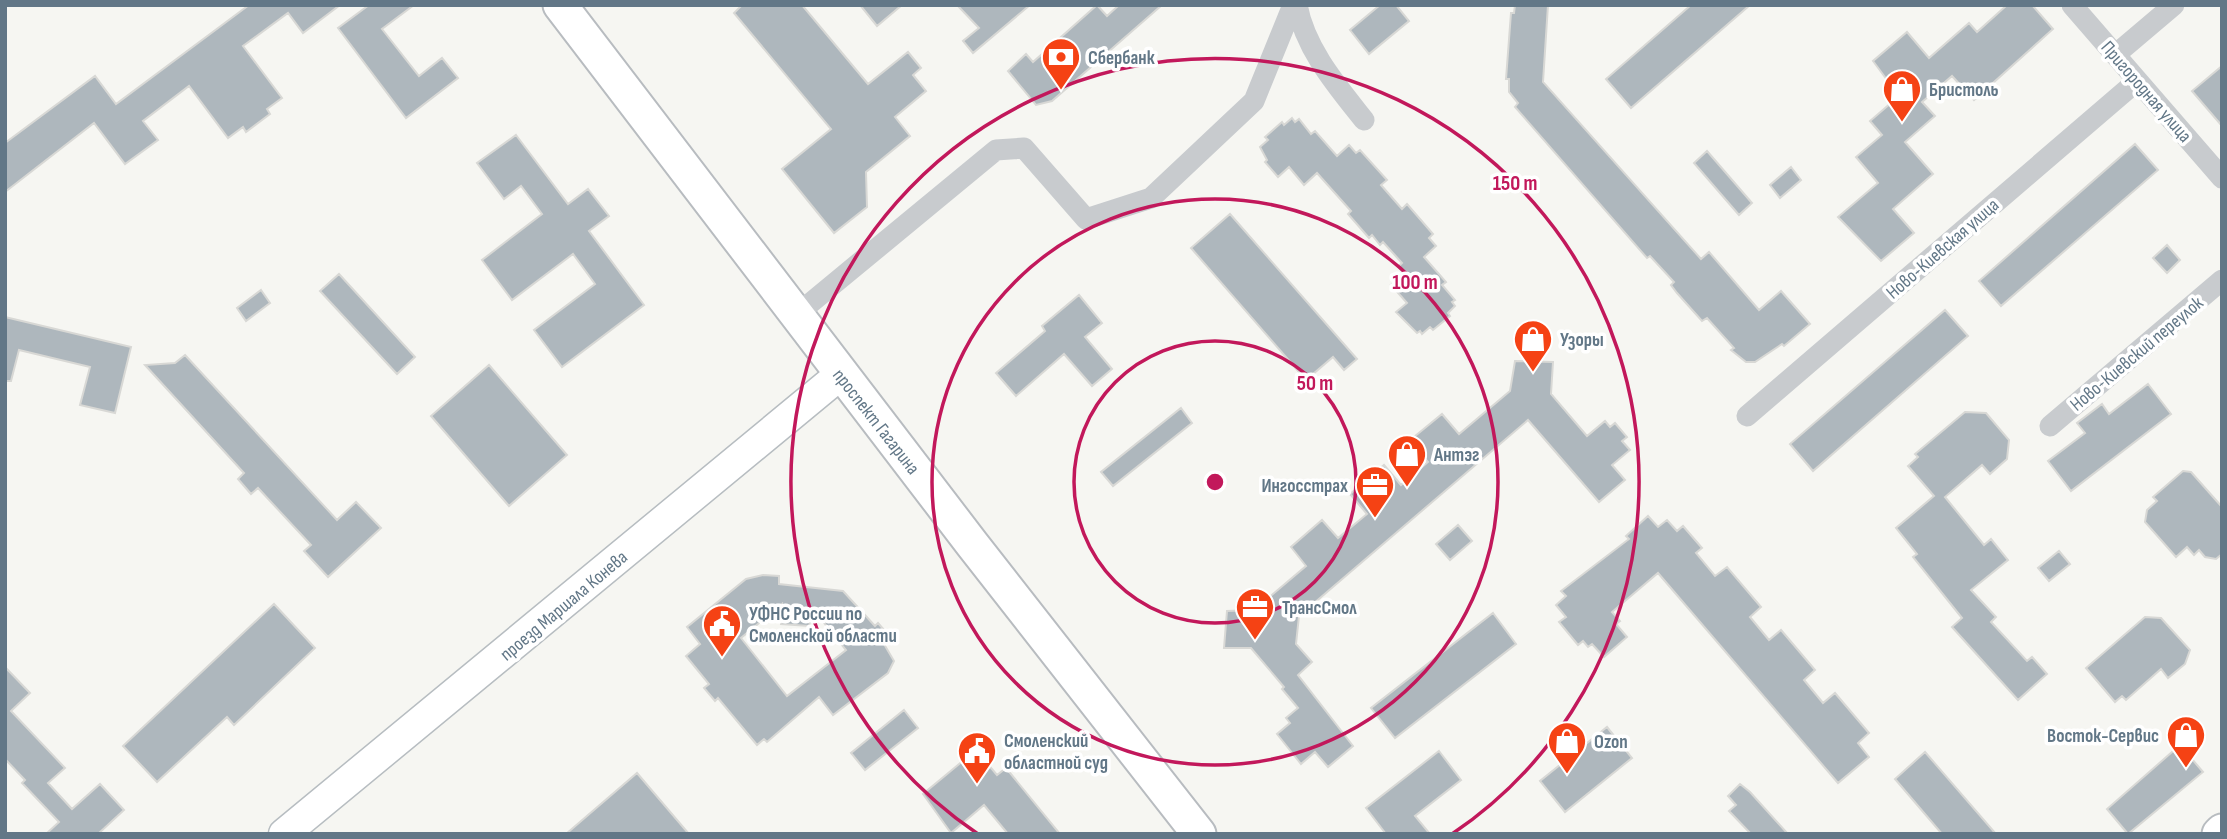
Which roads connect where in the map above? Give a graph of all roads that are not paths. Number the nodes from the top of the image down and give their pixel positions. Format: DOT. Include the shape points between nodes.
graph roads {
  1 [pos="560,5"];
  2 [pos="1295,5"];
  3 [pos="2072,5"];
  4 [pos="2174,5"];
  5 [pos="2115,55"];
  6 [pos="2137,81"];
  7 [pos="1364,120"];
  8 [pos="2222,178"];
  9 [pos="2222,280"];
  10 [pos="796,315"];
  11 [pos="841,374"];
  12 [pos="1747,416"];
  13 [pos="2050,426"];
  14 [pos="284,834"];
  15 [pos="1199,834"];
  1 -- 10 [label="main road, проспект Гагарина"];
  2 -- 7 [label="street" via="1301,30"];
  2 -- 10 [label="street" via="1254,102 1151,198 1086,219 1024,148 996,150"];
  3 -- 5 [label="street, Пригородная улица"];
  4 -- 5 [label="street"];
  5 -- 6 [label="street, Пригородная улица"];
  6 -- 8 [label="street, Пригородная улица"];
  6 -- 12 [label="street, Ново-Киевская улица"];
  9 -- 13 [label="street, Ново-Киевский переулок"];
  10 -- 11 [label="main road, проспект Гагарина"];
  11 -- 14 [label="street, проезд Маршала Конева"];
  11 -- 15 [label="main road, проспект Гагарина"];
}
